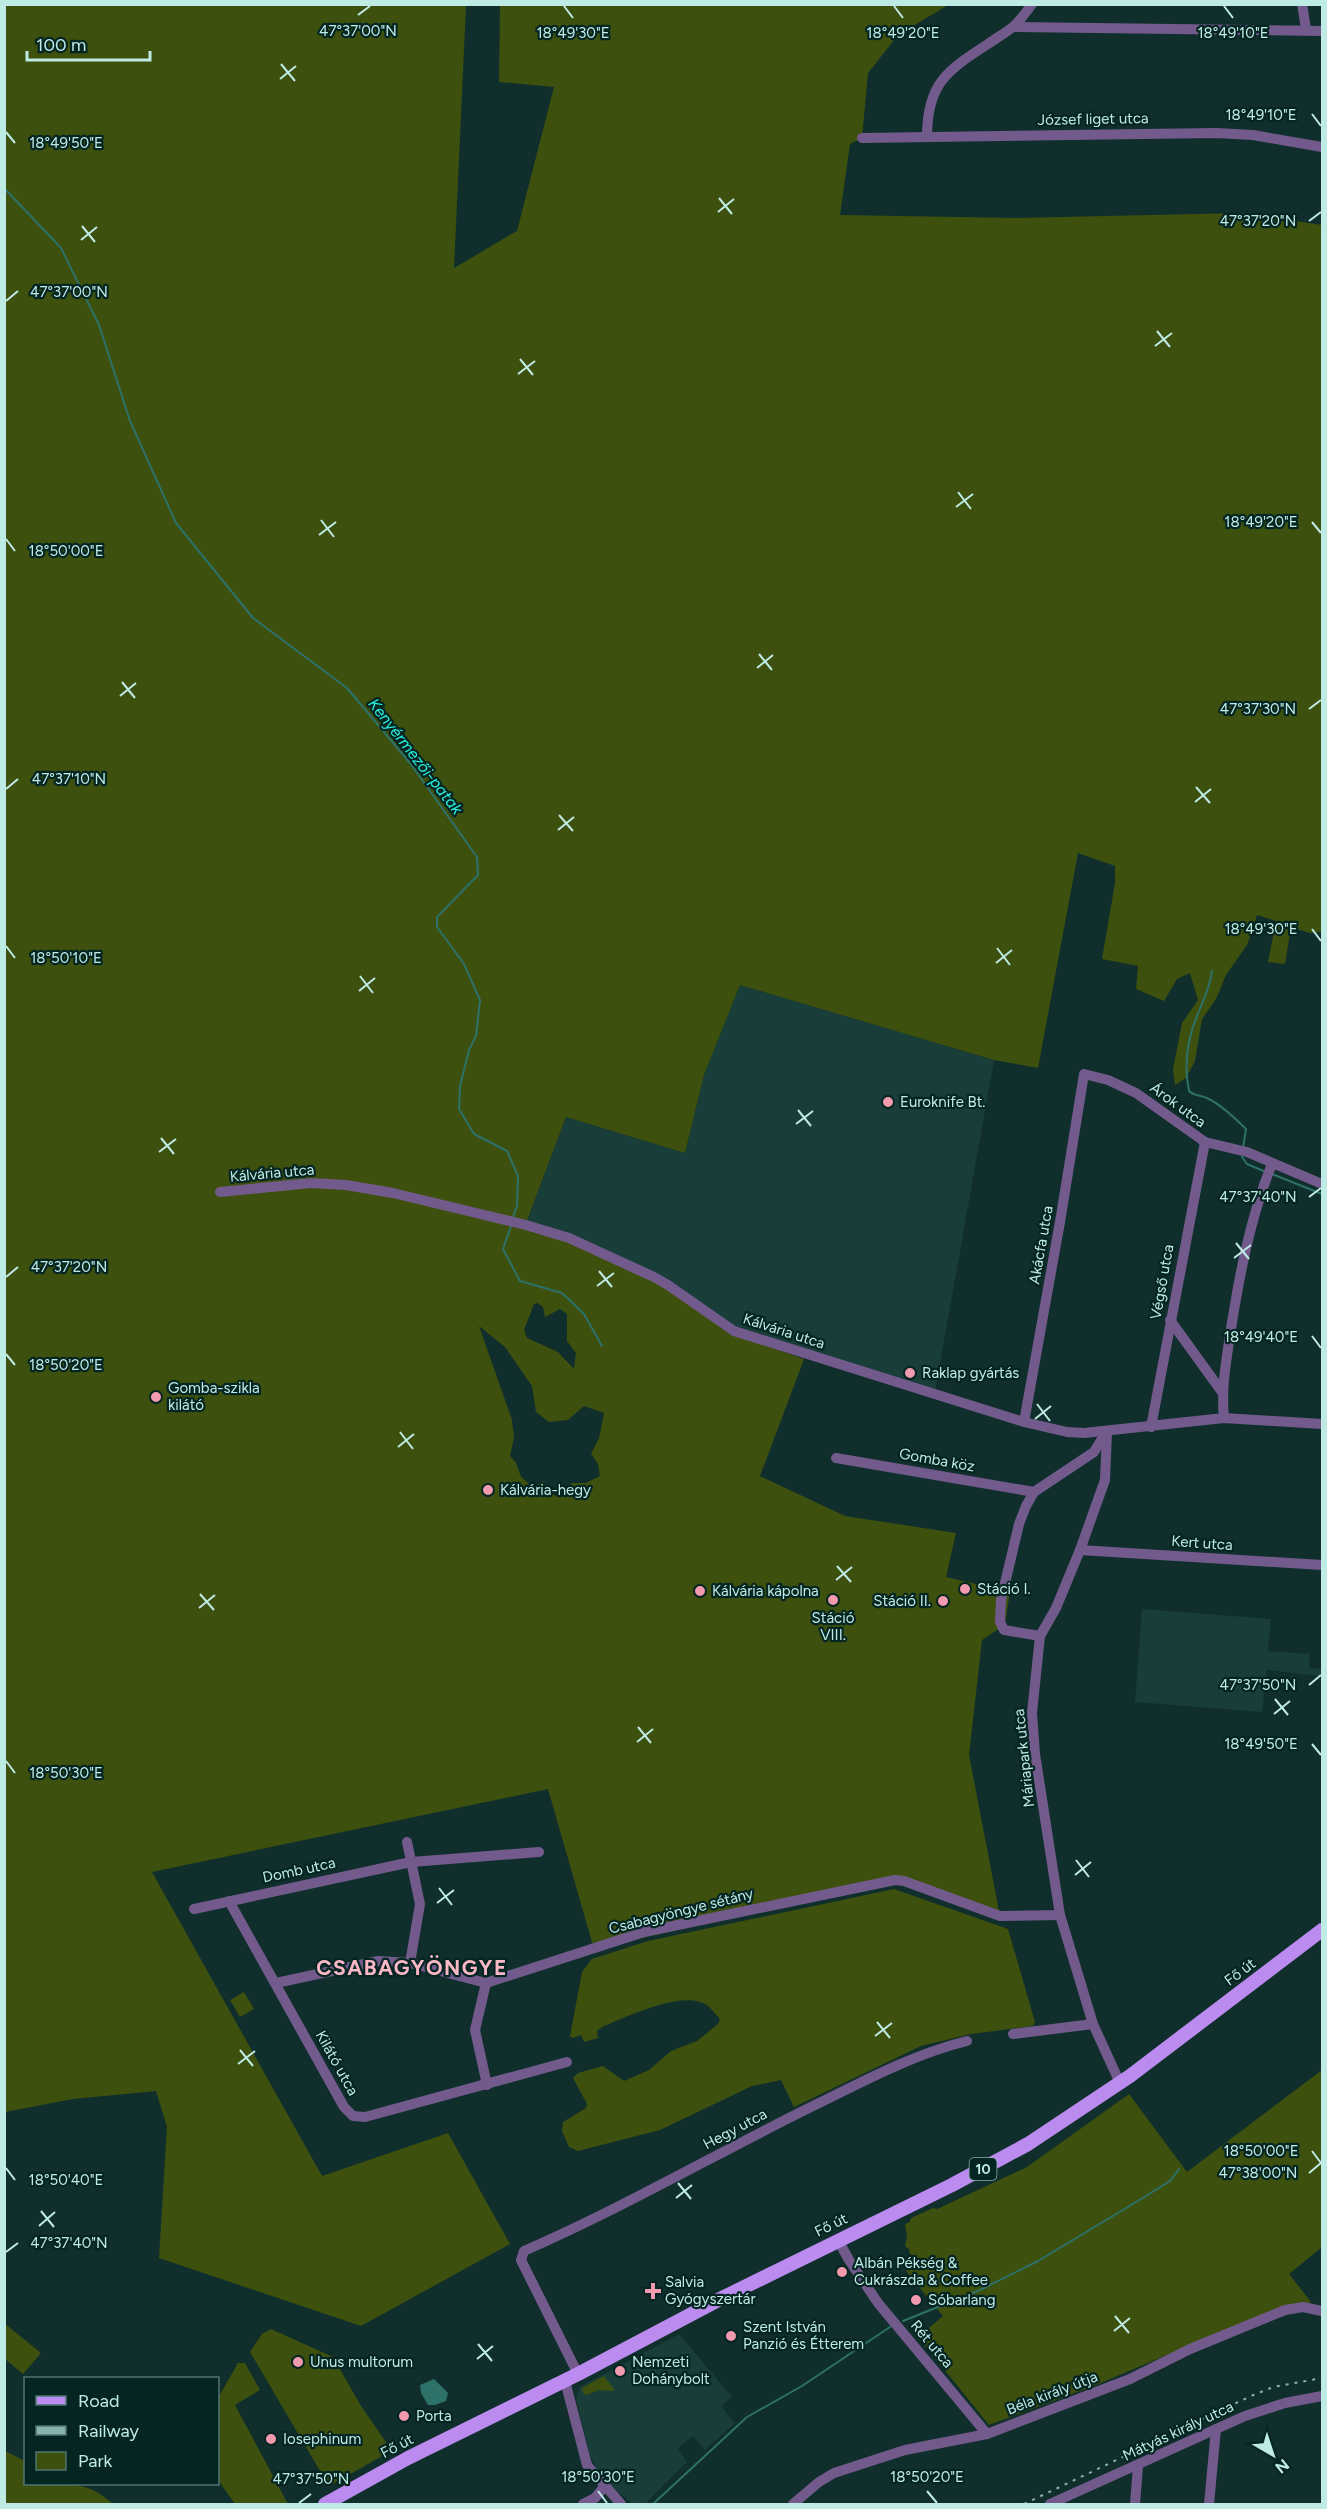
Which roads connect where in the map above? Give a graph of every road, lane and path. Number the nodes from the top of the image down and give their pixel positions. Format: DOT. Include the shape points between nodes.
graph roads {
  1 [pos="1032,4"];
  2 [pos="1302,4"];
  3 [pos="1014,27"];
  4 [pos="1306,29"];
  5 [pos="1323,31"];
  6 [pos="927,137"];
  7 [pos="862,138"];
  8 [pos="1323,147"];
  9 [pos="1084,1074"];
  10 [pos="1205,1142"];
  11 [pos="1270,1169"];
  12 [pos="1323,1184"];
  13 [pos="220,1192"];
  14 [pos="1170,1320"];
  15 [pos="1222,1392"];
  16 [pos="1224,1418"];
  17 [pos="1024,1422"];
  18 [pos="1323,1424"];
  19 [pos="1151,1427"];
  20 [pos="1107,1432"];
  21 [pos="836,1458"];
  22 [pos="1034,1492"];
  23 [pos="1080,1550"];
  24 [pos="1323,1565"];
  25 [pos="1040,1636"];
  26 [pos="407,1842"];
  27 [pos="539,1852"];
  28 [pos="411,1862"];
  29 [pos="230,1901"];
  30 [pos="194,1909"];
  31 [pos="1060,1915"];
  32 [pos="1323,1930"];
  33 [pos="410,1963"];
  34 [pos="276,1983"];
  35 [pos="486,1983"];
  36 [pos="1093,2024"];
  37 [pos="1013,2034"];
  38 [pos="967,2041"];
  39 [pos="567,2062"];
  40 [pos="1120,2083"];
  41 [pos="487,2085"];
  42 [pos="838,2240"];
  43 [pos="1323,2311"];
  44 [pos="578,2374"];
  45 [pos="565,2381"];
  46 [pos="1323,2396"];
  47 [pos="1216,2429"];
  48 [pos="987,2433"];
  49 [pos="1138,2466"];
  50 [pos="604,2487"];
  51 [pos="325,2505"];
  52 [pos="583,2505"];
  53 [pos="621,2505"];
  54 [pos="794,2505"];
  55 [pos="1050,2505"];
  56 [pos="1135,2505"];
  57 [pos="1209,2505"];
  1 -- 3 [label="street"];
  2 -- 4 [label="street"];
  3 -- 4 [label="street"];
  3 -- 6 [label="street" via="958,63 944,78 927,111"];
  4 -- 5 [label="street"];
  6 -- 7 [label="street, József liget utca"];
  6 -- 8 [label="street, József liget utca" via="1216,133"];
  9 -- 10 [label="street, Árok utca" via="1136,1093"];
  9 -- 17 [label="street, Akácfa utca"];
  10 -- 11 [label="street, Árok utca" via="1243,1151"];
  10 -- 14 [label="street, Végső utca"];
  11 -- 12 [label="street, Árok utca"];
  11 -- 15 [label="street" via="1247,1243"];
  13 -- 17 [label="street, Kálvária utca" via="311,1182 346,1185 526,1225 569,1238 654,1277 734,1331"];
  14 -- 15 [label="street"];
  14 -- 19 [label="street, Végső utca"];
  15 -- 16 [label="street"];
  16 -- 18 [label="street, Kálvária utca"];
  16 -- 19 [label="street, Kálvária utca"];
  17 -- 20 [label="street, Kálvária utca" via="1067,1432"];
  19 -- 20 [label="street, Kálvária utca"];
  20 -- 22 [label="street" via="1094,1452"];
  20 -- 23 [label="street, Máriapark utca" via="1104,1480"];
  21 -- 22 [label="street, Gomba köz"];
  22 -- 25 [label="street" via="1019,1524 1000,1600 1000,1622 1004,1630"];
  23 -- 24 [label="street, Kert utca"];
  23 -- 25 [label="street, Máriapark utca"];
  25 -- 31 [label="street, Máriapark utca" via="1032,1713"];
  26 -- 28 [label="street"];
  27 -- 28 [label="street, Domb utca"];
  28 -- 29 [label="street, Domb utca"];
  28 -- 33 [label="street" via="420,1904"];
  29 -- 30 [label="street, Domb utca"];
  29 -- 34 [label="street, Kilátó utca"];
  31 -- 35 [label="street, Csabagyöngye sétány" via="1000,1916 895,1880 644,1932"];
  31 -- 36 [label="street, Máriapark utca"];
  32 -- 40 [label="main road, Fő út / 10"];
  33 -- 34 [label="street" via="378,1961"];
  33 -- 35 [label="street"];
  34 -- 41 [label="street, Kilátó utca" via="353,2116 365,2117"];
  35 -- 41 [label="street" via="475,2030"];
  36 -- 37 [label="street"];
  36 -- 40 [label="street, Máriapark utca"];
  38 -- 44 [label="street, Hegy utca" via="925,2053 868,2079 599,2218 524,2251 521,2260"];
  39 -- 41 [label="street, Kilátó utca"];
  40 -- 42 [label="main road, Fő út / 10" via="1002,2158"];
  42 -- 44 [label="main road, Fő út / 10"];
  42 -- 48 [label="street, Rét utca" via="878,2303"];
  43 -- 48 [label="street, Béla király útja" via="1303,2307 1285,2310 1190,2349 1130,2379"];
  44 -- 45 [label="main road, Fő út / 10"];
  45 -- 50 [label="street" via="586,2465"];
  45 -- 51 [label="main road, Fő út / 10" via="408,2458"];
  46 -- 47 [label="street, Mátyás király utca" via="1276,2405"];
  47 -- 49 [label="street, Mátyás király utca"];
  47 -- 57 [label="street"];
  48 -- 54 [label="street, Béla király útja" via="905,2450 834,2473"];
  49 -- 55 [label="street, Mátyás király utca"];
  49 -- 56 [label="street"];
  50 -- 52 [label="street" via="595,2499"];
  50 -- 53 [label="street"];
}
